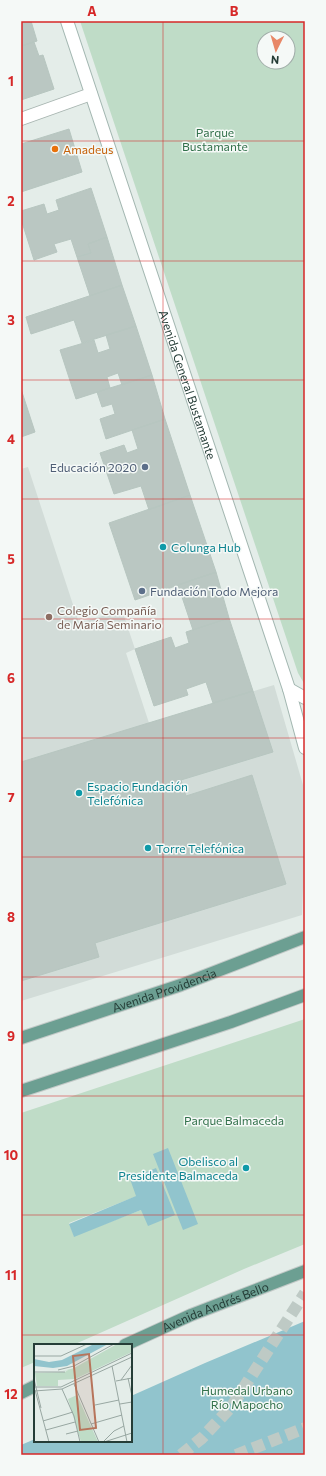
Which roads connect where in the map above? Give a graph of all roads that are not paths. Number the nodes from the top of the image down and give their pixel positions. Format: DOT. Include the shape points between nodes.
graph roads {
  1 [pos="67,21"];
  2 [pos="91,94"];
  3 [pos="21,119"];
  4 [pos="289,689"];
  5 [pos="305,698"];
  6 [pos="305,748"];
  7 [pos="305,937"];
  8 [pos="305,995"];
  9 [pos="21,1038"];
  10 [pos="21,1091"];
  11 [pos="305,1270"];
  12 [pos="127,1344"];
  13 [pos="34,1386"];
  14 [pos="21,1393"];
  1 -- 2 [label="main road, Avenida General Bustamante"];
  2 -- 3 [label="main road"];
  2 -- 4 [label="main road, Avenida General Bustamante"];
  4 -- 5 [label="main road"];
  4 -- 6 [label="main road, Avenida General Bustamante"];
  7 -- 9 [label="main road, Avenida Providencia" via="181,985"];
  8 -- 10 [label="main road" via="232,1022"];
  11 -- 12 [label="main road, Avenida Andrés Bello" via="191,1315"];
  13 -- 14 [label="main road"];
}
